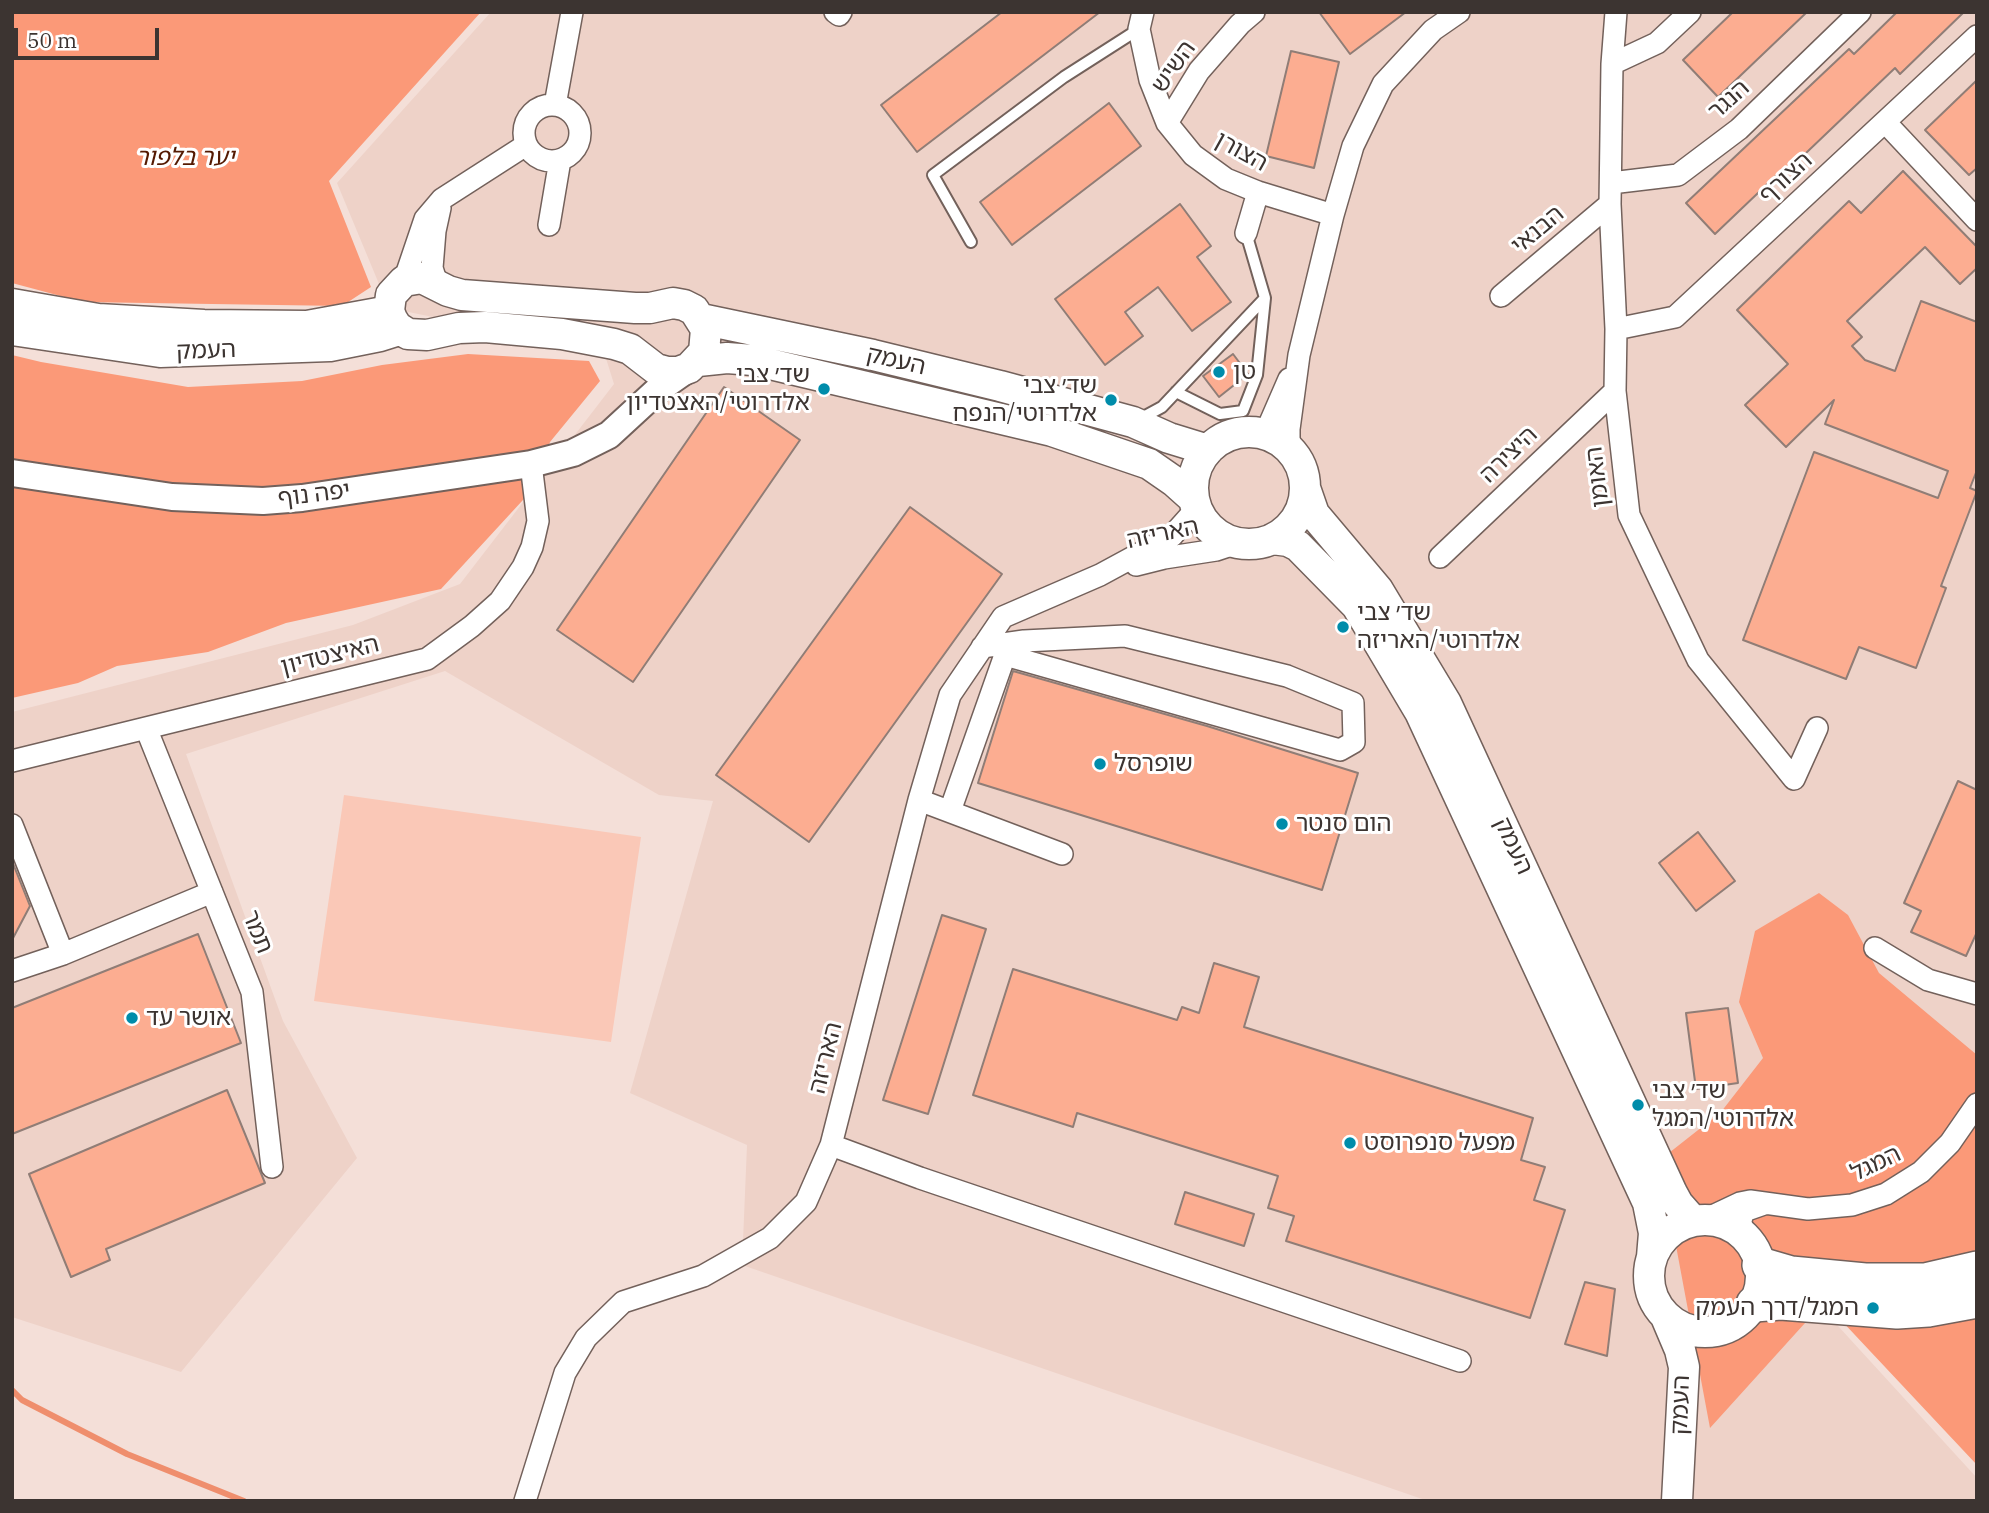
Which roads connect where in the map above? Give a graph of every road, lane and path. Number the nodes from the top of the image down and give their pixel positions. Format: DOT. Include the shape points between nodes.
graph roads {
  1 [pos="572,12"];
  2 [pos="835,12"];
  3 [pos="841,12"];
  4 [pos="1254,12"];
  5 [pos="1459,12"];
  6 [pos="1601,12"];
  7 [pos="1616,12"];
  8 [pos="1690,12"];
  9 [pos="1860,12"];
  10 [pos="1141,20"];
  11 [pos="1977,36"];
  12 [pos="1612,64"];
  13 [pos="555,105"];
  14 [pos="1885,122"];
  15 [pos="1167,123"];
  16 [pos="526,145"];
  17 [pos="560,160"];
  18 [pos="1258,192"];
  19 [pos="1610,193"];
  20 [pos="442,199"];
  21 [pos="1333,215"];
  22 [pos="1977,220"];
  23 [pos="549,225"];
  24 [pos="1246,233"];
  25 [pos="971,242"];
  26 [pos="404,281"];
  27 [pos="438,287"];
  28 [pos="1501,296"];
  29 [pos="1265,298"];
  30 [pos="12,304"];
  31 [pos="701,319"];
  32 [pos="394,320"];
  33 [pos="1616,329"];
  34 [pos="12,330"];
  35 [pos="1299,355"];
  36 [pos="643,359"];
  37 [pos="693,365"];
  38 [pos="1615,391"];
  39 [pos="1176,392"];
  40 [pos="1133,422"];
  41 [pos="1262,433"];
  42 [pos="609,435"];
  43 [pos="1289,447"];
  44 [pos="1208,450"];
  45 [pos="531,464"];
  46 [pos="12,473"];
  47 [pos="1306,488"];
  48 [pos="1196,504"];
  49 [pos="1272,539"];
  50 [pos="1237,543"];
  51 [pos="1440,557"];
  52 [pos="1100,575"];
  53 [pos="982,647"];
  54 [pos="1005,655"];
  55 [pos="146,728"];
  56 [pos="1817,728"];
  57 [pos="12,761"];
  58 [pos="919,800"];
  59 [pos="950,811"];
  60 [pos="12,825"];
  61 [pos="1062,853"];
  62 [pos="212,892"];
  63 [pos="1875,948"];
  64 [pos="63,954"];
  65 [pos="12,971"];
  66 [pos="1977,994"];
  67 [pos="1977,1104"];
  68 [pos="831,1145"];
  69 [pos="272,1167"];
  70 [pos="1766,1203"];
  71 [pos="1699,1221"];
  72 [pos="1742,1234"];
  73 [pos="1652,1257"];
  74 [pos="1760,1265"];
  75 [pos="1977,1269"];
  76 [pos="1977,1300"];
  77 [pos="1754,1304"];
  78 [pos="1666,1317"];
  79 [pos="1710,1333"];
  80 [pos="1460,1361"];
  81 [pos="1679,1453"];
  82 [pos="525,1501"];
  83 [pos="1677,1501"];
  1 -- 13 [label="street"];
  2 -- 3 [label="street"];
  4 -- 15 [label="street, השיש" via="1199,71"];
  5 -- 21 [label="street" via="1433,30 1383,84 1353,146"];
  6 -- 12 [label="street"];
  7 -- 12 [label="street"];
  8 -- 12 [label="street" via="1657,43"];
  9 -- 19 [label="street, הנגר" via="1739,129 1678,175"];
  10 -- 15 [label="street, הצורן" via="1150,80"];
  10 -- 25 [label="lane" via="933,175"];
  11 -- 14 [label="street, הצורף"];
  12 -- 19 [label="street, האומן"];
  13 -- 16 [label="street" via="538,108 527,120"];
  13 -- 17 [label="street" via="572,113 580,130 575,148"];
  14 -- 22 [label="street"];
  14 -- 33 [label="street, הצורף" via="1675,317"];
  15 -- 18 [label="street, הצורן" via="1193,155 1226,178"];
  16 -- 17 [label="street" via="544,160"];
  16 -- 20 [label="street"];
  17 -- 23 [label="street"];
  18 -- 21 [label="street, הצורן"];
  18 -- 24 [label="street"];
  19 -- 28 [label="street, הבנאי"];
  19 -- 33 [label="street, האומן"];
  20 -- 26 [label="street" via="425,219"];
  20 -- 27 [label="street" via="432,268"];
  21 -- 35 [label="street"];
  24 -- 29 [label="lane"];
  26 -- 27 [label="main road, העמק" via="422,278"];
  26 -- 32 [label="main road" via="391,295"];
  27 -- 31 [label="main road, העמק" via="462,295 635,308 673,303 694,310"];
  29 -- 39 [label="lane"];
  29 -- 39 [label="lane" via="1256,375 1243,411 1220,414"];
  30 -- 32 [label="main road, העמק" via="98,319 204,325 307,326"];
  31 -- 37 [label="main road" via="707,341"];
  31 -- 40 [label="main road, העמק" via="886,358"];
  32 -- 34 [label="main road, העמק" via="380,336 330,346 160,352"];
  32 -- 36 [label="main road, העמק" via="417,336 485,327 562,334 614,344"];
  33 -- 38 [label="street, האומן"];
  35 -- 41 [label="street"];
  35 -- 43 [label="street"];
  36 -- 37 [label="main road, העמק" via="667,372"];
  36 -- 42 [label="street, יפה נוף" via="638,397"];
  37 -- 42 [label="street, יפה נוף"];
  37 -- 48 [label="main road, העמק" via="727,358 753,360 1052,431 1149,464"];
  38 -- 51 [label="street, היצירה"];
  38 -- 56 [label="street, האומן" via="1629,515 1698,660 1794,779"];
  39 -- 40 [label="lane" via="1162,407"];
  40 -- 44 [label="main road, העמק"];
  41 -- 43 [label="main road"];
  41 -- 44 [label="main road" via="1233,434"];
  42 -- 45 [label="street, יפה נוף" via="573,453"];
  43 -- 47 [label="main road" via="1304,473"];
  44 -- 48 [label="main road" via="1195,473"];
  45 -- 46 [label="street, יפה נוף" via="254,501 172,497"];
  45 -- 55 [label="street, האיצטדיון" via="538,521 523,567 500,601 427,660"];
  47 -- 49 [label="main road" via="1294,522"];
  47 -- 71 [label="main road, העמק" via="1314,514 1378,590 1446,703 1672,1193"];
  48 -- 50 [label="main road" via="1213,530"];
  48 -- 52 [label="street, האריזה" via="1172,536"];
  49 -- 50 [label="main road"];
  49 -- 73 [label="main road, העמק" via="1298,546 1357,606 1420,712 1648,1203 1654,1233"];
  50 -- 52 [label="street, האריזה"];
  52 -- 53 [label="street, האריזה" via="1003,617"];
  53 -- 54 [label="street"];
  53 -- 54 [label="street" via="1125,636 1287,676 1353,704 1354,742 1340,750"];
  53 -- 58 [label="street, האריזה" via="950,695"];
  54 -- 59 [label="street"];
  55 -- 57 [label="street, האיצטדיון"];
  55 -- 62 [label="street, תמר"];
  58 -- 59 [label="street"];
  58 -- 68 [label="street, האריזה"];
  59 -- 61 [label="street"];
  60 -- 64 [label="street"];
  62 -- 64 [label="street"];
  62 -- 69 [label="street, תמר" via="253,992"];
  63 -- 66 [label="street" via="1928,980"];
  64 -- 65 [label="street"];
  67 -- 70 [label="street, המגל" via="1950,1143 1921,1172 1886,1195 1852,1205 1808,1209"];
  68 -- 80 [label="street"];
  68 -- 82 [label="street, האריזה" via="806,1202 770,1238 702,1276 623,1302 586,1338 565,1373"];
  70 -- 71 [label="street, המגל" via="1740,1202"];
  70 -- 72 [label="street" via="1744,1211"];
  71 -- 72 [label="main road" via="1723,1223"];
  71 -- 73 [label="main road" via="1668,1233"];
  72 -- 74 [label="main road"];
  73 -- 78 [label="main road" via="1650,1285"];
  74 -- 75 [label="highway" via="1791,1274 1865,1281 1925,1281"];
  74 -- 77 [label="main road"];
  76 -- 77 [label="highway" via="1897,1311"];
  77 -- 79 [label="main road" via="1733,1325"];
  78 -- 79 [label="main road" via="1686,1329"];
  78 -- 81 [label="main road, העמק" via="1684,1367"];
  79 -- 81 [label="main road, העמק" via="1696,1371"];
  81 -- 83 [label="main road, העמק"];
}
